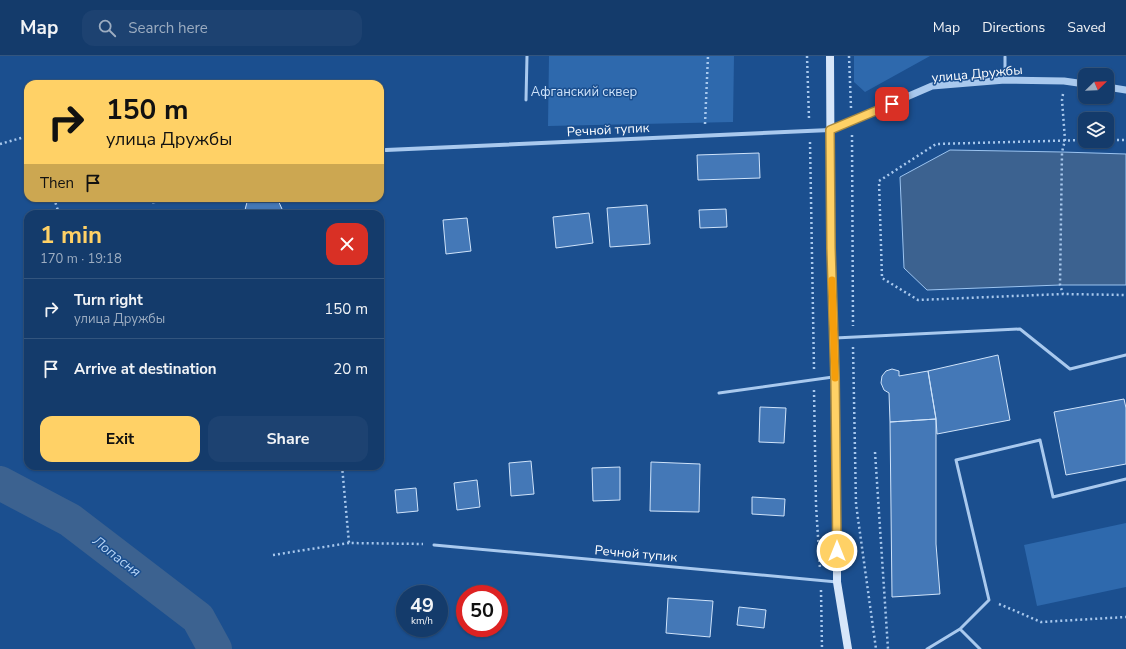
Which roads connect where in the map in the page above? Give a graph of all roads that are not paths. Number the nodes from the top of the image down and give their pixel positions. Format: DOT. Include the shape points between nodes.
graph roads {
  1 [pos="527,56"];
  2 [pos="830,56"];
  3 [pos="1005,57"];
  4 [pos="1005,80"];
  5 [pos="1078,83"];
  6 [pos="1114,88"];
  7 [pos="1126,90"];
  8 [pos="526,100"];
  9 [pos="830,130"];
  10 [pos="386,150"];
  11 [pos="834,338"];
  12 [pos="1126,356"];
  13 [pos="835,377"];
  14 [pos="719,393"];
  15 [pos="1126,479"];
  16 [pos="434,545"];
  17 [pos="837,582"];
  18 [pos="960,629"];
  19 [pos="848,649"];
  20 [pos="928,649"];
  21 [pos="980,649"];
  1 -- 8 [label="lane"];
  2 -- 9 [label="main road"];
  3 -- 4 [label="lane"];
  4 -- 5 [label="street, улица Дружбы"];
  4 -- 9 [label="street, улица Дружбы" via="932,86"];
  6 -- 7 [label="street"];
  9 -- 10 [label="street, Речной тупик"];
  9 -- 11 [label="main road"];
  11 -- 12 [label="lane" via="1020,329 1070,369"];
  11 -- 13 [label="main road"];
  13 -- 14 [label="lane"];
  13 -- 17 [label="main road"];
  15 -- 18 [label="lane" via="1053,496 1040,440 956,460 989,600"];
  16 -- 17 [label="lane, Речной тупик"];
  17 -- 19 [label="main road"];
  18 -- 20 [label="lane"];
  18 -- 21 [label="lane"];
}
